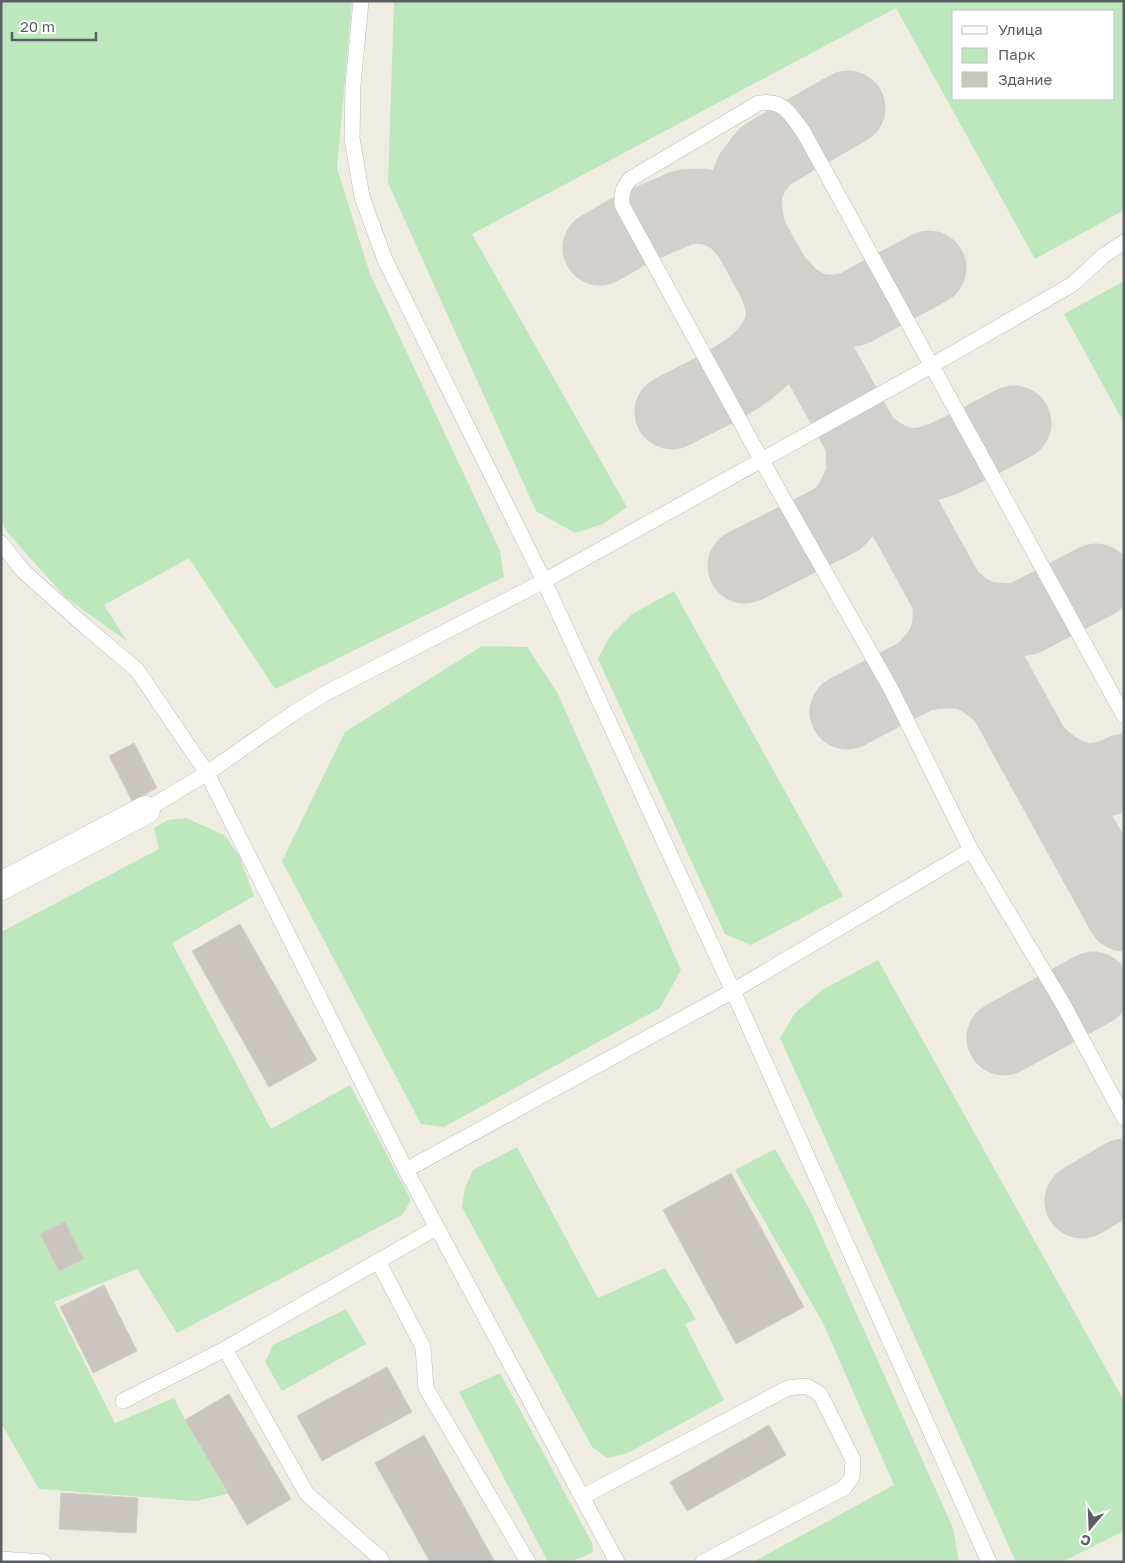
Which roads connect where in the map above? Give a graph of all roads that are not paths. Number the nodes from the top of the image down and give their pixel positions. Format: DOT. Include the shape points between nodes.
graph roads {
  1 [pos="361,1"];
  2 [pos="1124,242"];
  3 [pos="931,366"];
  4 [pos="762,461"];
  5 [pos="1,543"];
  6 [pos="544,581"];
  7 [pos="1124,716"];
  8 [pos="207,773"];
  9 [pos="146,810"];
  10 [pos="971,850"];
  11 [pos="1,886"];
  12 [pos="733,991"];
  13 [pos="1124,1118"];
  14 [pos="406,1170"];
  15 [pos="436,1228"];
  16 [pos="378,1261"];
  17 [pos="225,1349"];
  18 [pos="123,1401"];
  19 [pos="582,1497"];
  20 [pos="1,1559"];
  21 [pos="43,1562"];
  22 [pos="382,1562"];
  23 [pos="528,1562"];
  24 [pos="617,1562"];
  25 [pos="702,1562"];
  26 [pos="989,1562"];
  1 -- 6 [label="lane" via="352,138 362,197 385,260"];
  2 -- 3 [label="lane" via="1103,256 1073,284"];
  3 -- 4 [label="lane"];
  3 -- 4 [label="lane" via="804,133 779,104 759,103 630,179 624,188 622,205"];
  3 -- 7 [label="lane"];
  4 -- 6 [label="lane"];
  4 -- 10 [label="lane" via="891,690"];
  5 -- 8 [label="lane" via="23,571 137,670"];
  6 -- 8 [label="lane" via="326,693"];
  6 -- 12 [label="lane"];
  8 -- 9 [label="lane"];
  8 -- 14 [label="lane"];
  9 -- 11 [label="street"];
  10 -- 12 [label="lane"];
  10 -- 13 [label="lane" via="1063,1004"];
  12 -- 14 [label="lane"];
  12 -- 26 [label="lane"];
  14 -- 15 [label="lane"];
  15 -- 16 [label="lane"];
  15 -- 19 [label="lane"];
  16 -- 17 [label="lane"];
  16 -- 23 [label="lane" via="423,1347 426,1388"];
  17 -- 18 [label="lane"];
  17 -- 22 [label="lane" via="307,1494"];
  19 -- 24 [label="lane"];
  19 -- 25 [label="lane" via="788,1388 806,1386 820,1394 854,1460 852,1477 844,1488"];
  20 -- 21 [label="lane"];
}
